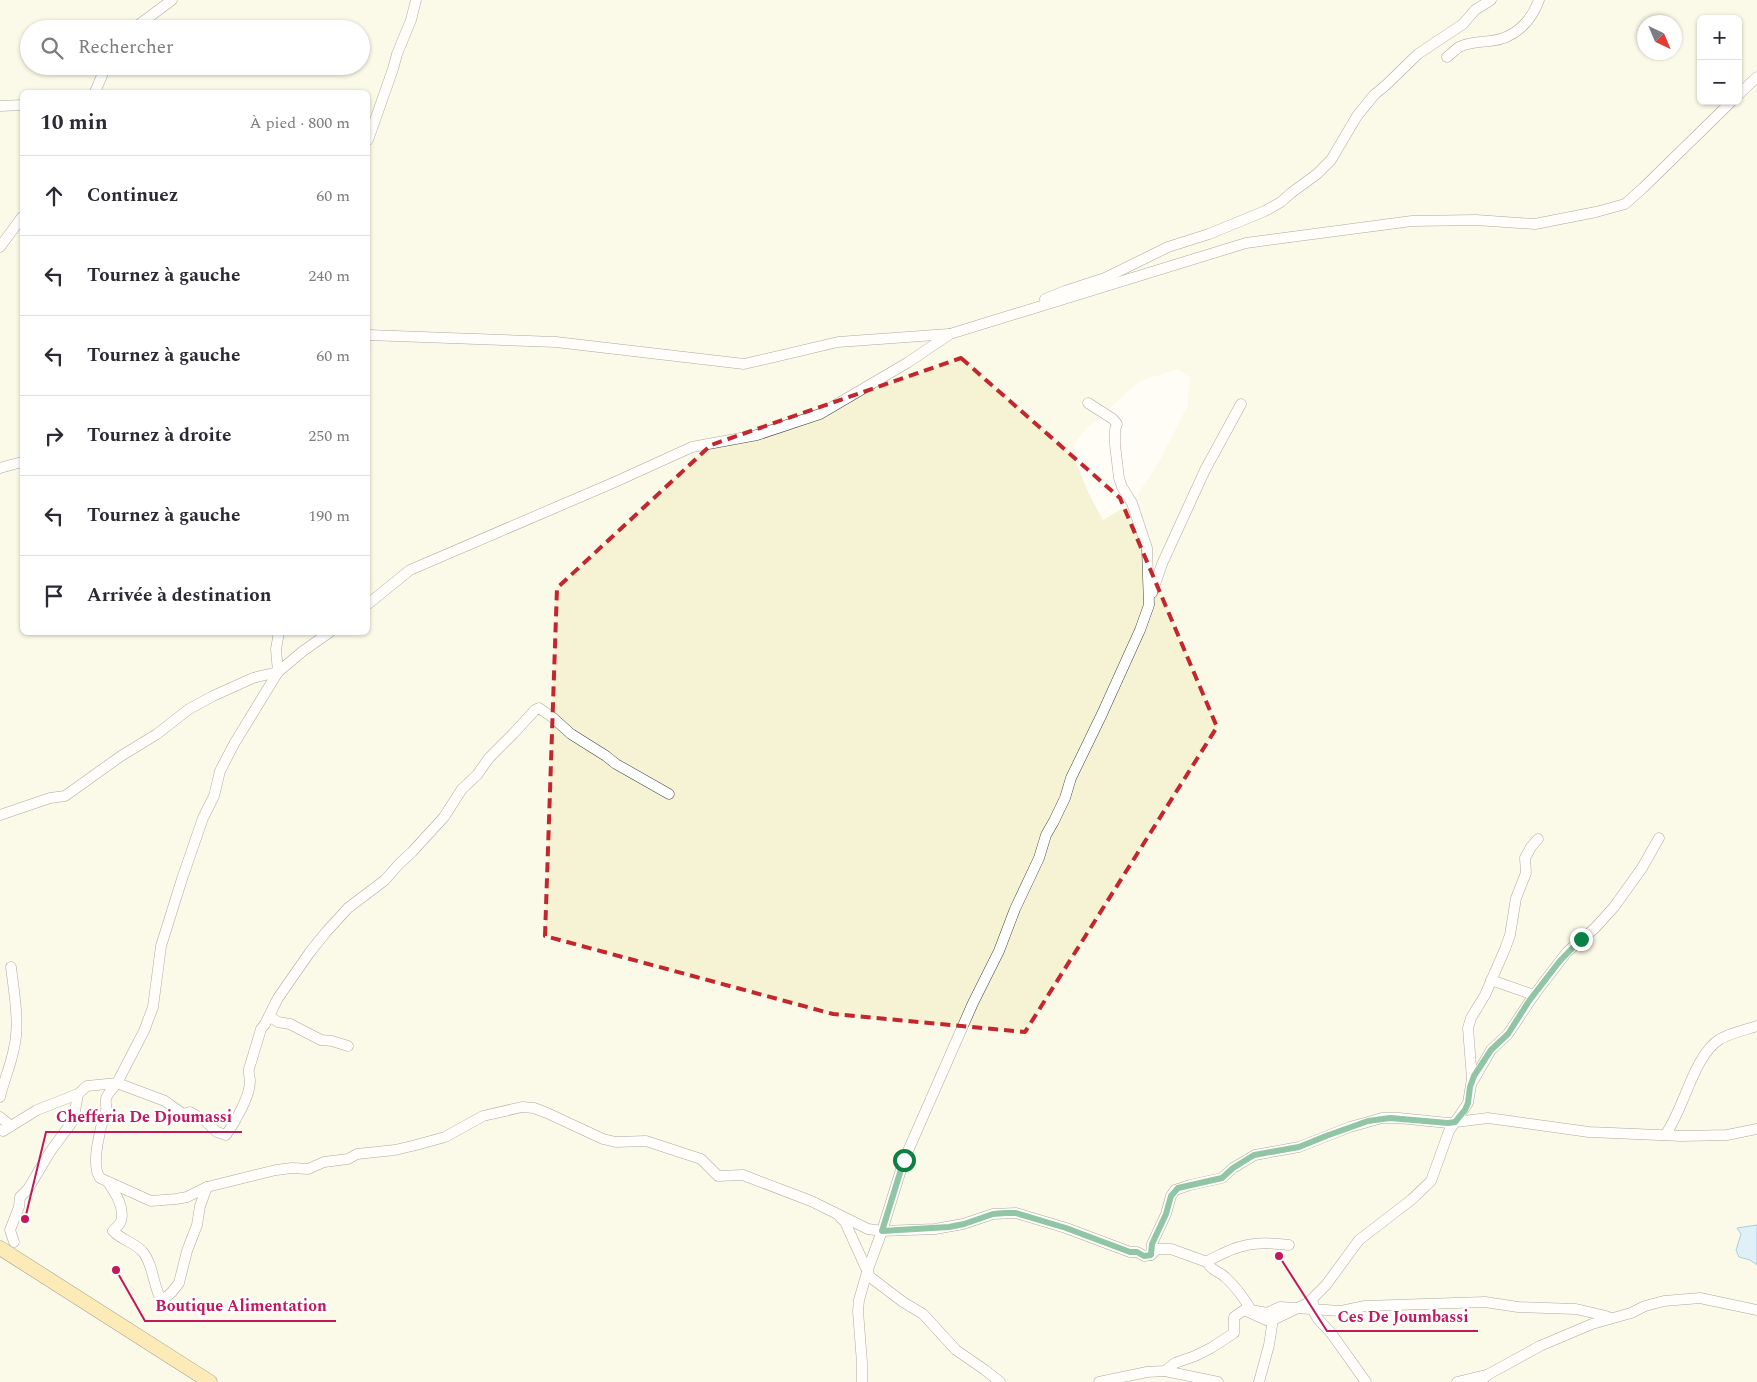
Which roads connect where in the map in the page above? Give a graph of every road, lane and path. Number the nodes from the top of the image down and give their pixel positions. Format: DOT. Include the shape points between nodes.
graph roads {
  1 [pos="172,0"];
  2 [pos="416,0"];
  3 [pos="1491,0"];
  4 [pos="1539,0"];
  5 [pos="145,20"];
  6 [pos="1447,57"];
  7 [pos="102,75"];
  8 [pos="1757,77"];
  9 [pos="95,90"];
  10 [pos="1742,92"];
  11 [pos="20,105"];
  12 [pos="1728,105"];
  13 [pos="0,106"];
  14 [pos="370,134"];
  15 [pos="20,220"];
  16 [pos="0,247"];
  17 [pos="998,320"];
  18 [pos="370,334"];
  19 [pos="950,334"];
  20 [pos="1088,403"];
  21 [pos="1241,404"];
  22 [pos="20,463"];
  23 [pos="0,468"];
  24 [pos="370,602"];
  25 [pos="1149,605"];
  26 [pos="278,635"];
  27 [pos="326,635"];
  28 [pos="278,672"];
  29 [pos="669,794"];
  30 [pos="0,815"];
  31 [pos="1538,838"];
  32 [pos="1659,838"];
  33 [pos="11,968"];
  34 [pos="1491,980"];
  35 [pos="1534,994"];
  36 [pos="269,1016"];
  37 [pos="1757,1026"];
  38 [pos="348,1046"];
  39 [pos="117,1083"];
  40 [pos="1470,1087"];
  41 [pos="78,1094"];
  42 [pos="0,1097"];
  43 [pos="0,1117"];
  44 [pos="1455,1122"];
  45 [pos="11,1126"];
  46 [pos="1757,1129"];
  47 [pos="0,1130"];
  48 [pos="1665,1135"];
  49 [pos="108,1182"];
  50 [pos="207,1187"];
  51 [pos="838,1215"];
  52 [pos="882,1231"];
  53 [pos="14,1242"];
  54 [pos="1289,1245"];
  55 [pos="0,1248"];
  56 [pos="1151,1255"];
  57 [pos="1207,1262"];
  58 [pos="867,1272"];
  59 [pos="1313,1304"];
  60 [pos="1295,1308"];
  61 [pos="1757,1310"];
  62 [pos="1610,1318"];
  63 [pos="1273,1319"];
  64 [pos="1148,1372"];
  65 [pos="1165,1372"];
  66 [pos="1489,1374"];
  67 [pos="210,1382"];
  68 [pos="862,1382"];
  69 [pos="1000,1382"];
  70 [pos="1099,1382"];
  71 [pos="1137,1382"];
  72 [pos="1218,1382"];
  73 [pos="1259,1382"];
  74 [pos="1366,1382"];
  75 [pos="1457,1382"];
  76 [pos="1479,1382"];
  1 -- 5 [label="street"];
  2 -- 14 [label="street"];
  3 -- 17 [label="street" via="1443,39 1418,54 1374,95 1357,116 1331,160 1281,202 1209,234 1168,246 1105,278 1064,291"];
  4 -- 6 [label="street" via="1532,17 1514,33 1500,40 1474,42 1460,47"];
  7 -- 9 [label="street"];
  8 -- 10 [label="street"];
  11 -- 13 [label="street"];
  12 -- 17 [label="street" via="1625,204 1535,224 1476,220 1412,221 1246,243"];
  15 -- 16 [label="street"];
  17 -- 19 [label="street"];
  18 -- 19 [label="street" via="556,342 744,364 838,342"];
  19 -- 24 [label="street" via="820,414 757,435 692,446 410,570"];
  20 -- 25 [label="street" via="1117,424 1115,445 1119,478 1132,503 1147,548"];
  21 -- 25 [label="street" via="1171,543"];
  22 -- 23 [label="street"];
  25 -- 52 [label="street" via="1046,835 1000,952 904,1160"];
  26 -- 28 [label="street"];
  27 -- 28 [label="street"];
  28 -- 30 [label="street" via="252,678 189,709 65,796"];
  28 -- 39 [label="street" via="220,771 161,946 153,1007"];
  29 -- 36 [label="street" via="616,764 539,708 535,710 462,789 444,817 412,852 385,880 348,908 327,932 278,998"];
  31 -- 34 [label="street" via="1525,858 1526,873 1516,898 1510,935"];
  32 -- 35 [label="street" via="1614,907 1567,952"];
  33 -- 42 [label="street" via="17,1025 8,1074"];
  34 -- 35 [label="street"];
  34 -- 40 [label="street" via="1468,1028"];
  35 -- 40 [label="street" via="1508,1034 1491,1050"];
  36 -- 38 [label="street" via="321,1040"];
  36 -- 39 [label="street" via="255,1043 248,1091 226,1135 190,1112 183,1114 165,1102"];
  37 -- 48 [label="street" via="1726,1036 1713,1045 1691,1080 1673,1124"];
  39 -- 41 [label="street" via="87,1086"];
  39 -- 49 [label="street" via="106,1098 96,1158 96,1174"];
  40 -- 44 [label="street" via="1468,1103"];
  41 -- 45 [label="street" via="37,1110"];
  41 -- 53 [label="street" via="72,1122 20,1197 10,1230"];
  43 -- 45 [label="street"];
  44 -- 48 [label="street" via="1488,1118 1589,1132"];
  44 -- 56 [label="street" via="1390,1118 1368,1121 1299,1147 1254,1155 1222,1178 1178,1188 1171,1196 1152,1244"];
  44 -- 59 [label="street" via="1431,1180 1411,1200 1359,1240"];
  45 -- 47 [label="street"];
  46 -- 48 [label="street" via="1705,1136"];
  49 -- 50 [label="street" via="151,1201 176,1200"];
  49 -- 50 [label="street" via="121,1211 121,1222 113,1231 121,1239 136,1245 148,1260 163,1304 179,1283"];
  50 -- 51 [label="street" via="276,1170 308,1169 357,1154 416,1146 445,1138 483,1116 522,1107 547,1113 603,1139 646,1142 679,1151 702,1159 718,1176 743,1175"];
  51 -- 52 [label="street" via="868,1229"];
  51 -- 58 [label="street" via="845,1222"];
  52 -- 56 [label="street" via="949,1227 993,1214 1016,1213 1130,1252"];
  52 -- 58 [label="street"];
  54 -- 57 [label="street" via="1244,1244"];
  55 -- 67 [label="main road"];
  56 -- 57 [label="street" via="1157,1249 1171,1249"];
  57 -- 60 [label="street" via="1210,1268 1224,1276 1251,1310 1267,1313 1280,1307"];
  58 -- 68 [label="street" via="858,1311"];
  58 -- 69 [label="street" via="875,1282 923,1314 956,1350"];
  59 -- 60 [label="street"];
  59 -- 62 [label="street" via="1341,1311 1365,1306 1485,1302 1576,1309"];
  59 -- 74 [label="street" via="1323,1326"];
  60 -- 63 [label="street"];
  61 -- 62 [label="street" via="1711,1299 1690,1298 1664,1301"];
  62 -- 66 [label="street" via="1540,1346"];
  63 -- 65 [label="street" via="1266,1320 1244,1310 1234,1317 1234,1333 1211,1348 1175,1363"];
  63 -- 73 [label="street"];
  64 -- 65 [label="street"];
  64 -- 70 [label="street"];
  64 -- 71 [label="street"];
  65 -- 72 [label="street"];
  66 -- 75 [label="street"];
  66 -- 76 [label="street"];
}
